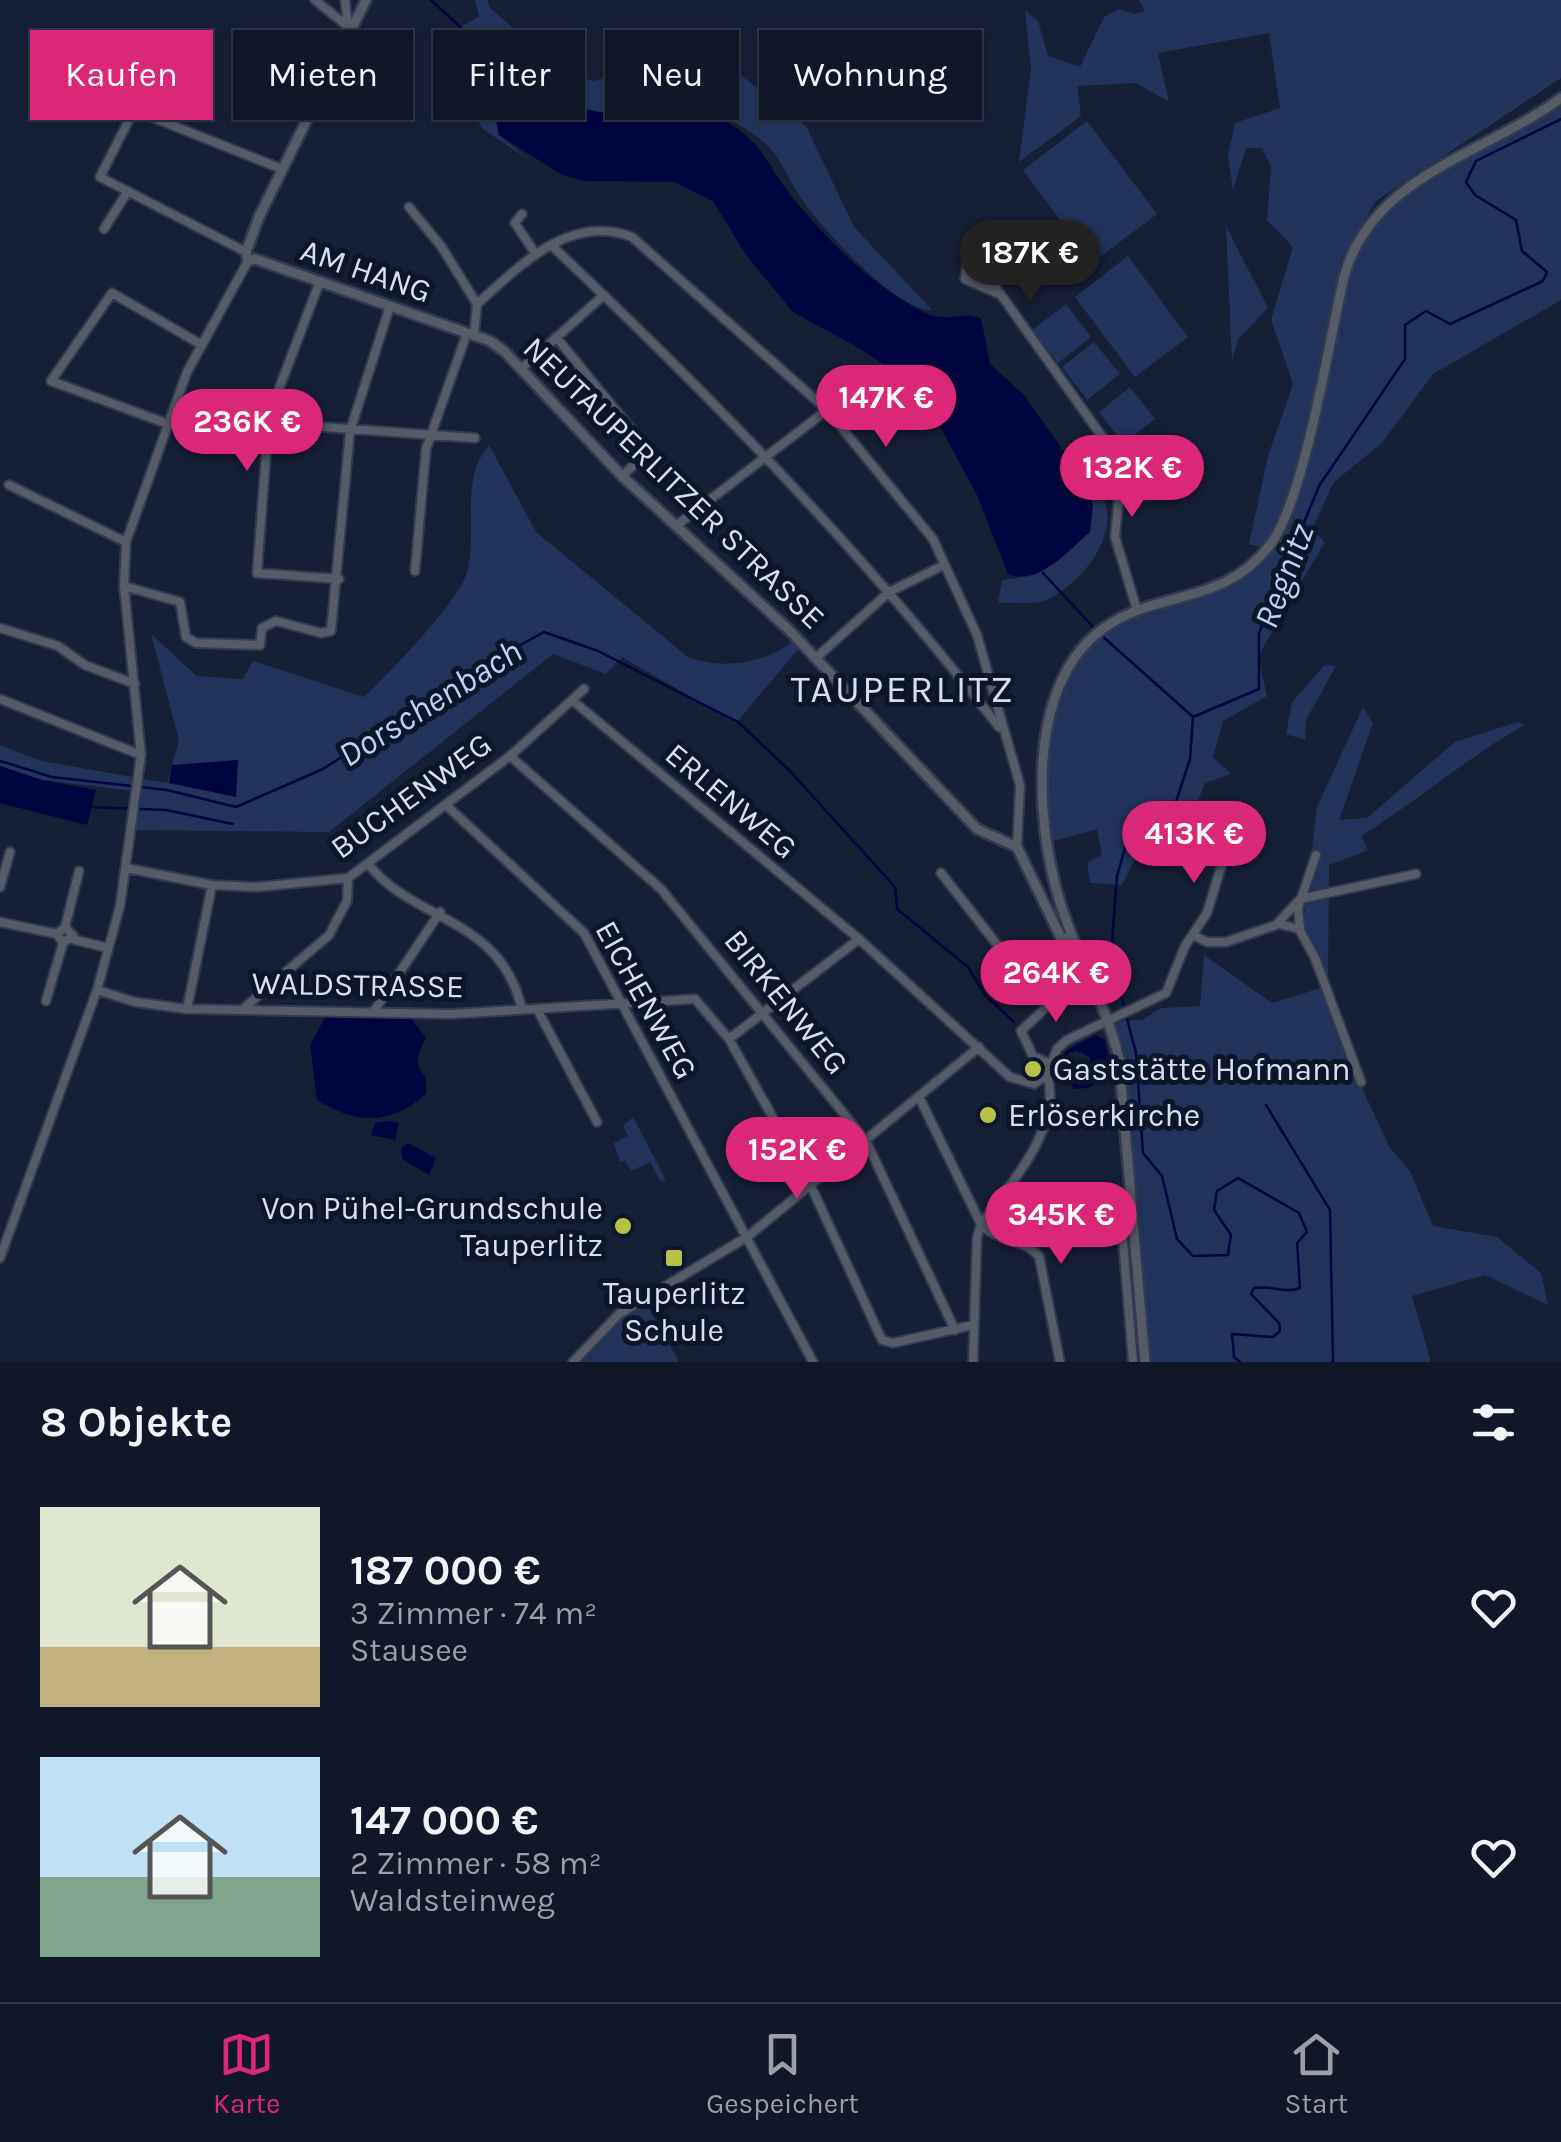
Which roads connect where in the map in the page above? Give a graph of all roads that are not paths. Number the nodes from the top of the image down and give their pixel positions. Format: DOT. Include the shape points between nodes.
graph roads {
  1 [pos="315,0"];
  2 [pos="345,0"];
  3 [pos="366,0"];
  4 [pos="350,27"];
  5 [pos="1561,98"];
  6 [pos="88,168"];
  7 [pos="282,169"];
  8 [pos="100,177"];
  9 [pos="126,194"];
  10 [pos="409,207"];
  11 [pos="522,214"];
  12 [pos="104,229"];
  13 [pos="551,245"];
  14 [pos="535,252"];
  15 [pos="247,256"];
  16 [pos="320,280"];
  17 [pos="996,293"];
  18 [pos="604,295"];
  19 [pos="477,304"];
  20 [pos="390,306"];
  21 [pos="470,334"];
  22 [pos="556,337"];
  23 [pos="202,345"];
  24 [pos="521,369"];
  25 [pos="827,410"];
  26 [pos="169,420"];
  27 [pos="270,424"];
  28 [pos="350,430"];
  29 [pos="430,436"];
  30 [pos="475,438"];
  31 [pos="767,457"];
  32 [pos="622,476"];
  33 [pos="9,484"];
  34 [pos="677,525"];
  35 [pos="126,542"];
  36 [pos="942,566"];
  37 [pos="415,571"];
  38 [pos="339,580"];
  39 [pos="124,586"];
  40 [pos="889,592"];
  41 [pos="1138,610"];
  42 [pos="0,628"];
  43 [pos="816,658"];
  44 [pos="135,684"];
  45 [pos="584,689"];
  46 [pos="0,699"];
  47 [pos="572,700"];
  48 [pos="1002,730"];
  49 [pos="142,755"];
  50 [pos="510,756"];
  51 [pos="446,804"];
  52 [pos="1017,847"];
  53 [pos="10,852"];
  54 [pos="1225,854"];
  55 [pos="1316,855"];
  56 [pos="369,864"];
  57 [pos="126,868"];
  58 [pos="79,871"];
  59 [pos="941,874"];
  60 [pos="1416,874"];
  61 [pos="348,878"];
  62 [pos="212,885"];
  63 [pos="0,887"];
  64 [pos="1300,899"];
  65 [pos="440,912"];
  66 [pos="0,922"];
  67 [pos="1276,925"];
  68 [pos="61,930"];
  69 [pos="1302,932"];
  70 [pos="1194,935"];
  71 [pos="1072,938"];
  72 [pos="69,939"];
  73 [pos="858,939"];
  74 [pos="109,946"];
  75 [pos="1089,977"];
  76 [pos="1071,985"];
  77 [pos="97,990"];
  78 [pos="46,1001"];
  79 [pos="620,1002"];
  80 [pos="244,1008"];
  81 [pos="186,1009"];
  82 [pos="537,1009"];
  83 [pos="522,1010"];
  84 [pos="374,1011"];
  85 [pos="764,1014"];
  86 [pos="1108,1020"];
  87 [pos="730,1039"];
  88 [pos="979,1048"];
  89 [pos="1049,1070"];
  90 [pos="1361,1082"];
  91 [pos="920,1099"];
  92 [pos="597,1122"];
  93 [pos="866,1141"];
  94 [pos="810,1184"];
  95 [pos="1132,1216"];
  96 [pos="981,1224"];
  97 [pos="747,1237"];
  98 [pos="0,1258"];
  99 [pos="973,1325"];
  100 [pos="956,1330"];
  101 [pos="573,1362"];
  102 [pos="812,1362"];
  103 [pos="973,1362"];
  104 [pos="1060,1362"];
  105 [pos="1133,1362"];
  106 [pos="1145,1362"];
  1 -- 4 [label="street"];
  2 -- 4 [label="street"];
  3 -- 4 [label="street"];
  4 -- 7 [label="street"];
  5 -- 41 [label="street" via="1422,178 1366,223 1347,263 1282,526 1270,546 1229,581"];
  6 -- 8 [label="street"];
  7 -- 8 [label="street" via="134,110"];
  7 -- 15 [label="street"];
  8 -- 9 [label="street"];
  9 -- 12 [label="street"];
  9 -- 15 [label="street"];
  10 -- 19 [label="street, AM HANG"];
  11 -- 14 [label="street" via="515,223"];
  13 -- 14 [label="street"];
  13 -- 18 [label="street"];
  13 -- 25 [label="street" via="592,231 632,237"];
  14 -- 19 [label="street"];
  15 -- 16 [label="street, AM HANG"];
  15 -- 23 [label="street"];
  16 -- 20 [label="street, AM HANG"];
  16 -- 27 [label="street"];
  17 -- 17 [label="street" via="979,264 967,265 965,279"];
  17 -- 41 [label="street" via="1118,459 1115,537"];
  18 -- 22 [label="street"];
  18 -- 31 [label="street"];
  19 -- 21 [label="street"];
  20 -- 21 [label="street, AM HANG"];
  20 -- 28 [label="street"];
  21 -- 24 [label="street, NEUTAUPERLITZER STRASSE" via="504,351"];
  21 -- 29 [label="street"];
  22 -- 24 [label="street"];
  22 -- 32 [label="street" via="649,451"];
  23 -- 26 [label="street"];
  23 -- 26 [label="street" via="112,293 51,381"];
  24 -- 32 [label="street, NEUTAUPERLITZER STRASSE"];
  25 -- 31 [label="street"];
  25 -- 36 [label="street" via="920,519"];
  26 -- 27 [label="street"];
  26 -- 35 [label="street"];
  27 -- 28 [label="street"];
  27 -- 38 [label="street" via="258,573"];
  28 -- 29 [label="street"];
  28 -- 38 [label="street"];
  29 -- 30 [label="street"];
  29 -- 37 [label="street"];
  31 -- 34 [label="street"];
  31 -- 40 [label="street"];
  32 -- 34 [label="street, NEUTAUPERLITZER STRASSE"];
  33 -- 35 [label="street"];
  34 -- 43 [label="street, NEUTAUPERLITZER STRASSE"];
  35 -- 39 [label="street"];
  36 -- 40 [label="street"];
  36 -- 48 [label="street" via="977,635"];
  38 -- 39 [label="street" via="331,631 276,621 262,628 260,645 196,644 186,637 180,602"];
  39 -- 44 [label="street"];
  40 -- 43 [label="street"];
  40 -- 48 [label="street"];
  41 -- 71 [label="street" via="1079,648 1055,694 1044,761 1051,865"];
  42 -- 44 [label="street" via="58,646 103,674"];
  43 -- 52 [label="street, NEUTAUPERLITZER STRASSE" via="977,829"];
  44 -- 49 [label="street"];
  45 -- 47 [label="street, BUCHENWEG"];
  46 -- 49 [label="street"];
  47 -- 50 [label="street, BUCHENWEG"];
  47 -- 73 [label="street, ERLENWEG"];
  48 -- 52 [label="street" via="1020,785"];
  49 -- 57 [label="street"];
  50 -- 51 [label="street, BUCHENWEG"];
  50 -- 85 [label="street, BIRKENWEG" via="661,889"];
  51 -- 56 [label="street, BUCHENWEG"];
  51 -- 79 [label="street, EICHENWEG" via="571,917"];
  52 -- 71 [label="street" via="1061,938"];
  53 -- 63 [label="street"];
  54 -- 70 [label="street"];
  55 -- 64 [label="street"];
  56 -- 61 [label="street, BUCHENWEG"];
  56 -- 65 [label="street" via="388,884"];
  57 -- 62 [label="street, BUCHENWEG"];
  57 -- 74 [label="street"];
  58 -- 68 [label="street"];
  59 -- 76 [label="street" via="1028,984"];
  60 -- 64 [label="street"];
  61 -- 62 [label="street, BUCHENWEG"];
  61 -- 80 [label="street" via="347,901 329,935"];
  62 -- 81 [label="street"];
  64 -- 67 [label="street"];
  64 -- 69 [label="street"];
  65 -- 83 [label="street" via="489,950 508,973"];
  65 -- 84 [label="street"];
  66 -- 68 [label="street"];
  67 -- 69 [label="street" via="1292,924"];
  67 -- 70 [label="street" via="1226,942"];
  68 -- 72 [label="street"];
  68 -- 72 [label="street"];
  69 -- 90 [label="street"];
  70 -- 86 [label="street" via="1166,993"];
  71 -- 75 [label="street"];
  72 -- 74 [label="street"];
  72 -- 78 [label="street"];
  73 -- 85 [label="street"];
  73 -- 88 [label="street, ERLENWEG"];
  74 -- 77 [label="street"];
  75 -- 76 [label="street"];
  75 -- 86 [label="street"];
  76 -- 89 [label="street" via="1022,1031 1033,1056"];
  77 -- 81 [label="street, WALDSTRASSE"];
  77 -- 98 [label="street"];
  79 -- 82 [label="street, WALDSTRASSE"];
  79 -- 87 [label="street, WALDSTRASSE" via="695,999"];
  79 -- 97 [label="street, EICHENWEG"];
  80 -- 81 [label="street, WALDSTRASSE"];
  80 -- 84 [label="street, WALDSTRASSE"];
  82 -- 83 [label="street, WALDSTRASSE"];
  82 -- 92 [label="street"];
  83 -- 84 [label="street, WALDSTRASSE"];
  85 -- 87 [label="street"];
  85 -- 93 [label="street, BIRKENWEG"];
  86 -- 89 [label="street" via="1067,1040"];
  86 -- 95 [label="street" via="1122,1086"];
  87 -- 94 [label="street"];
  88 -- 89 [label="street, ERLENWEG" via="1023,1083 1034,1084"];
  88 -- 91 [label="street"];
  89 -- 96 [label="street" via="1040,1136"];
  91 -- 93 [label="street"];
  91 -- 96 [label="street"];
  93 -- 94 [label="street"];
  93 -- 100 [label="street, BIRKENWEG"];
  94 -- 97 [label="street"];
  94 -- 100 [label="street" via="882,1340"];
  95 -- 105 [label="street" via="1122,1229"];
  95 -- 106 [label="street"];
  96 -- 99 [label="street"];
  96 -- 104 [label="street" via="1038,1256"];
  97 -- 101 [label="street" via="619,1314"];
  97 -- 102 [label="street, EICHENWEG"];
  99 -- 100 [label="street"];
  99 -- 103 [label="street"];
}
